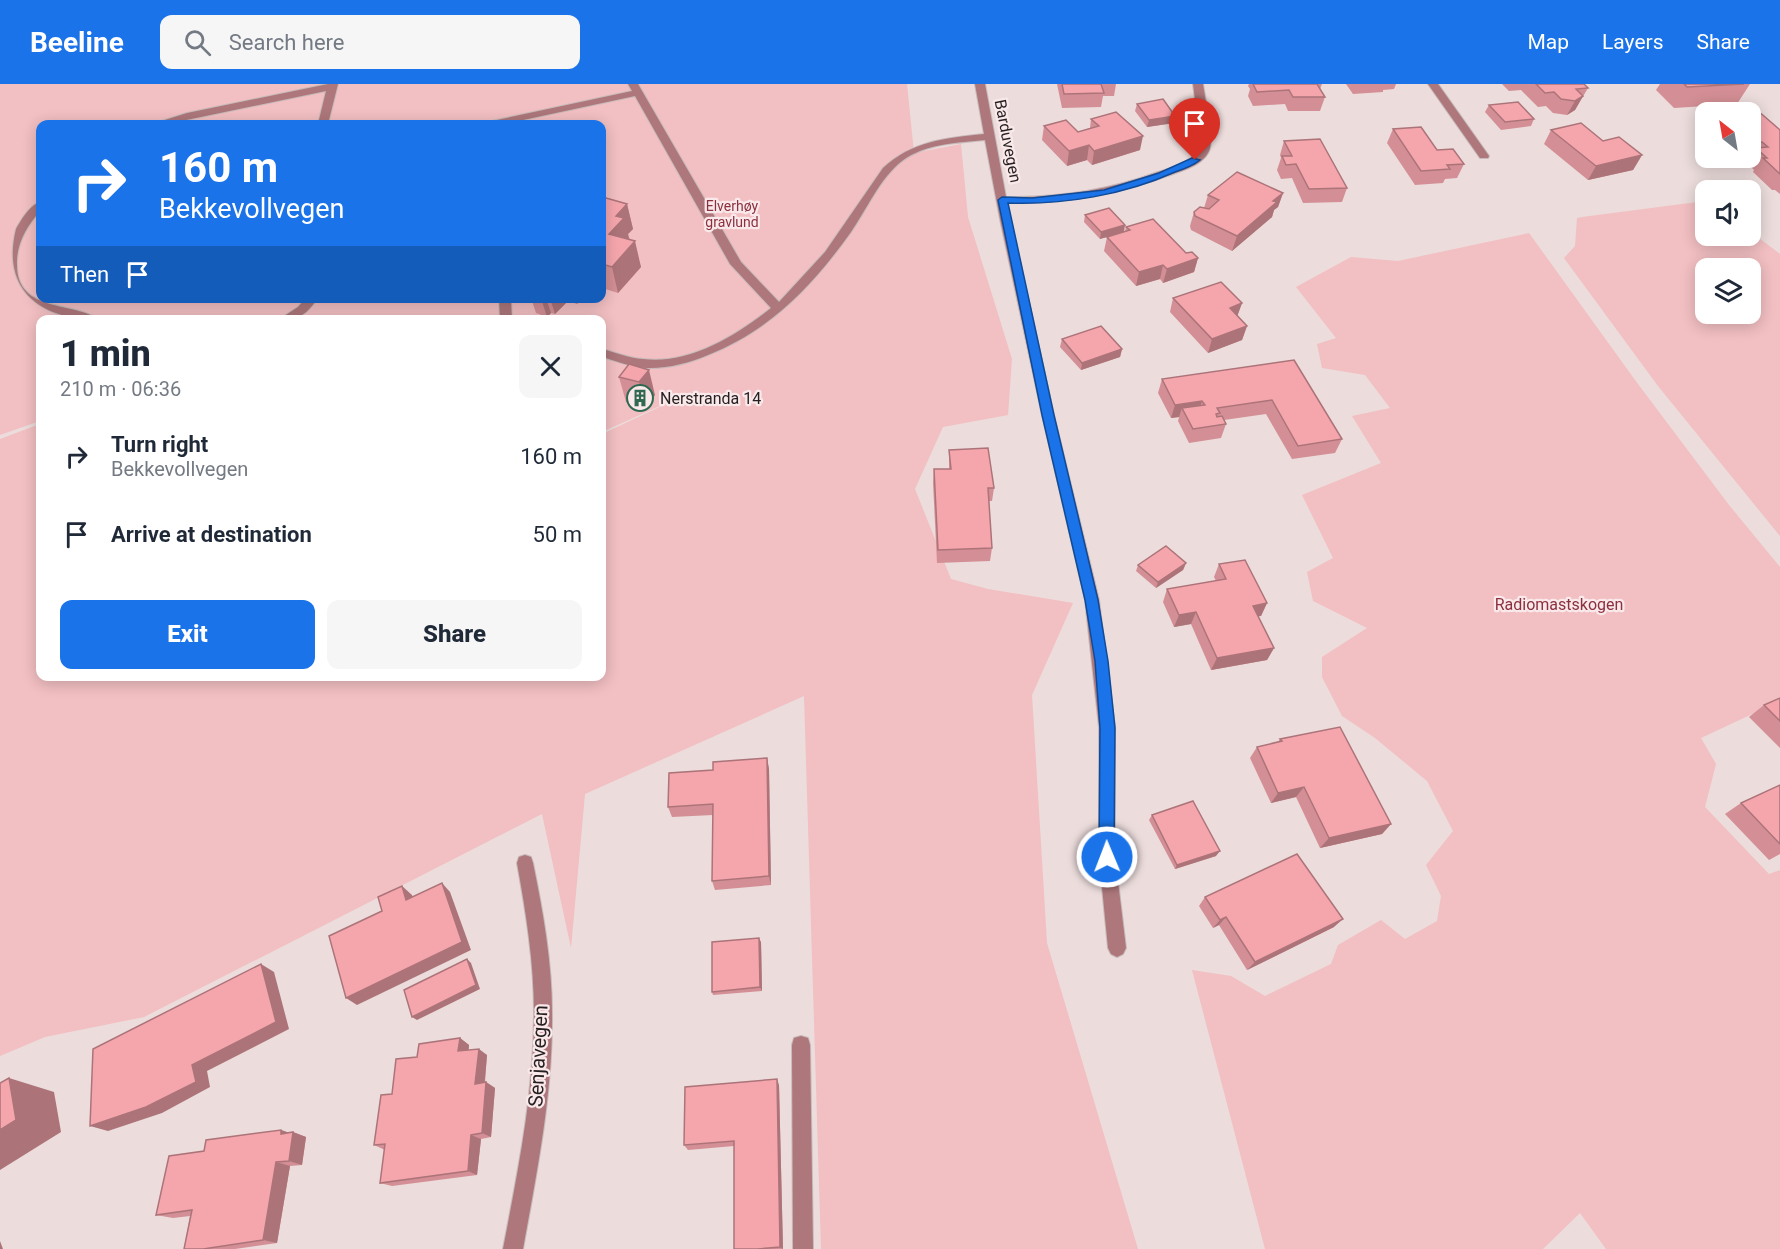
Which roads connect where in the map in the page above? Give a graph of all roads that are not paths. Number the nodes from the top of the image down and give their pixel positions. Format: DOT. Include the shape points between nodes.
graph roads {
  1 [pos="980,84"];
  2 [pos="1198,84"];
  3 [pos="1433,84"];
  4 [pos="333,85"];
  5 [pos="635,88"];
  6 [pos="172,120"];
  7 [pos="325,120"];
  8 [pos="508,120"];
  9 [pos="989,137"];
  10 [pos="1484,156"];
  11 [pos="1002,200"];
  12 [pos="36,210"];
  13 [pos="36,302"];
  14 [pos="40,303"];
  15 [pos="308,303"];
  16 [pos="780,309"];
  17 [pos="76,315"];
  18 [pos="293,315"];
  19 [pos="606,354"];
  20 [pos="525,863"];
  21 [pos="1117,948"];
  22 [pos="801,1045"];
  23 [pos="513,1249"];
  24 [pos="802,1249"];
  1 -- 9 [label="street, Barduvegen"];
  2 -- 11 [label="street" via="1206,146 1195,160 1162,175 1105,192 1032,201"];
  3 -- 10 [label="street"];
  4 -- 6 [label="street"];
  4 -- 7 [label="street"];
  5 -- 8 [label="street"];
  5 -- 16 [label="street" via="736,264"];
  9 -- 11 [label="street, Barduvegen"];
  9 -- 16 [label="street" via="916,147 900,156 812,276"];
  11 -- 21 [label="street, Barduvegen" via="1092,600 1108,738 1107,857"];
  12 -- 13 [label="street" via="15,242 10,262 11,278 19,292"];
  14 -- 17 [label="street"];
  15 -- 18 [label="street"];
  16 -- 19 [label="street" via="715,350 679,361 645,364"];
  20 -- 23 [label="street, Senjavegen" via="535,913 543,1049"];
  22 -- 24 [label="street"];
}
